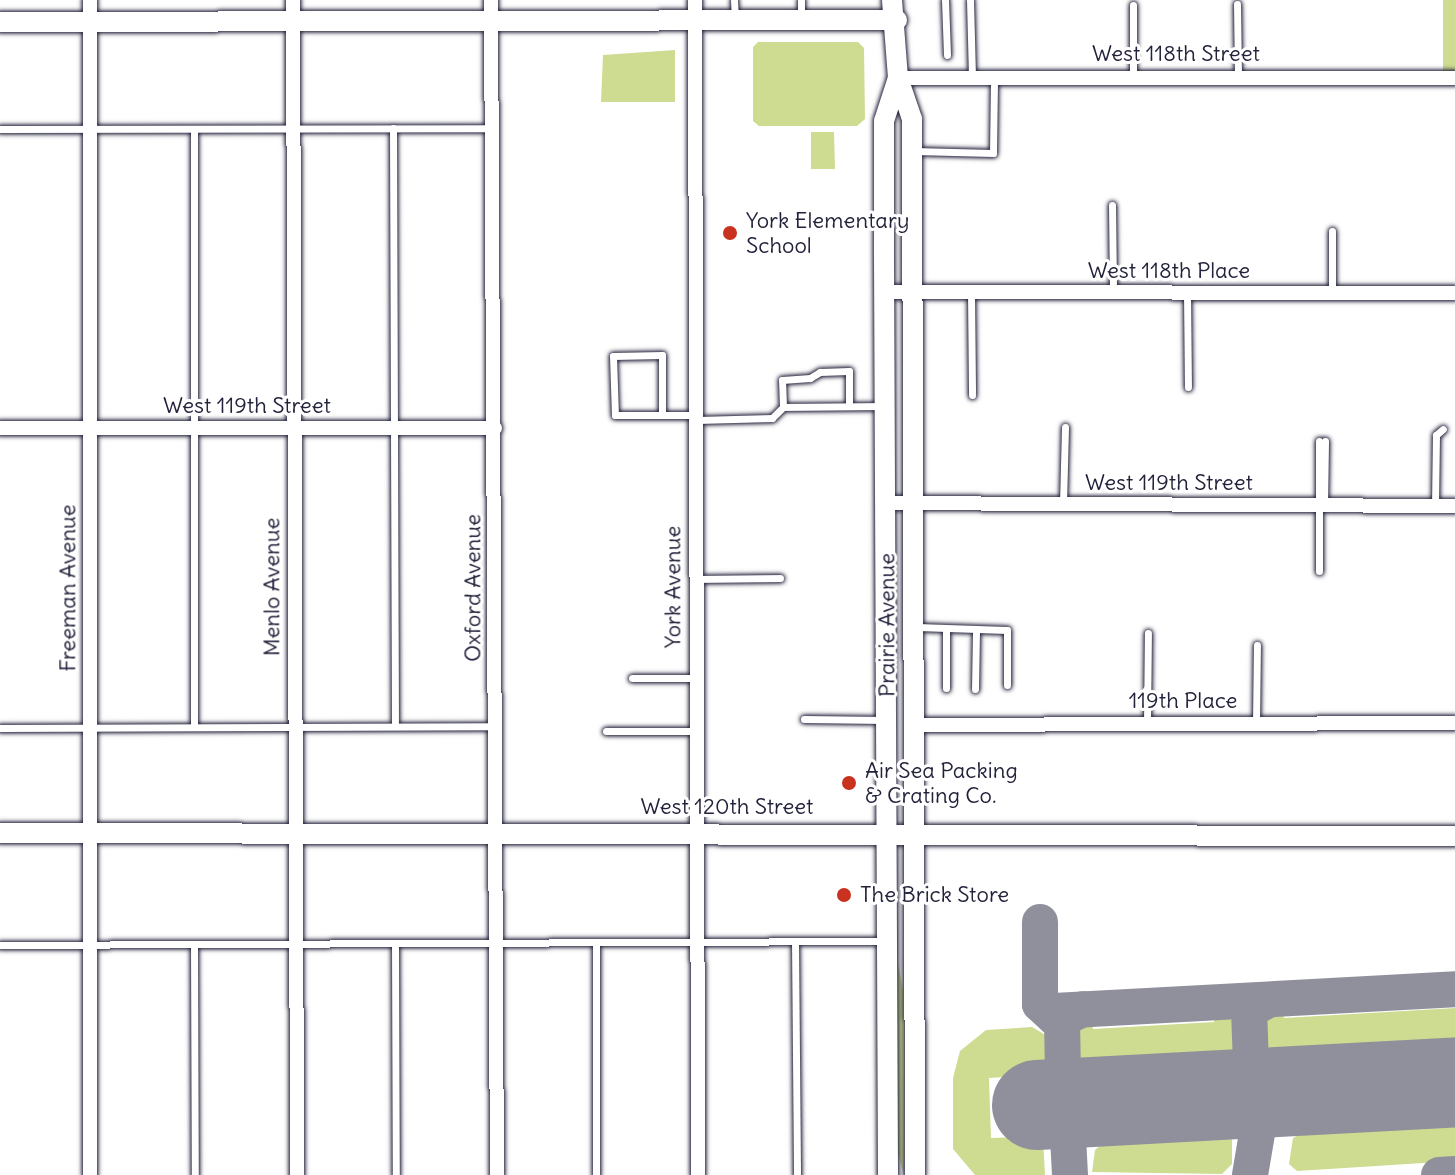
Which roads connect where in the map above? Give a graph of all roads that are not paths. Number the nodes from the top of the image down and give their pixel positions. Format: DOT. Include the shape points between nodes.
graph roads {
  1 [pos="90,0"];
  2 [pos="945,0"];
  3 [pos="970,0"];
  4 [pos="1237,4"];
  5 [pos="1133,5"];
  6 [pos="898,7"];
  7 [pos="293,10"];
  8 [pos="491,10"];
  9 [pos="695,10"];
  10 [pos="734,10"];
  11 [pos="801,10"];
  12 [pos="0,22"];
  13 [pos="90,22"];
  14 [pos="947,55"];
  15 [pos="898,78"];
  16 [pos="972,78"];
  17 [pos="994,78"];
  18 [pos="1133,78"];
  19 [pos="1238,78"];
  20 [pos="1455,78"];
  21 [pos="294,128"];
  22 [pos="393,128"];
  23 [pos="491,128"];
  24 [pos="0,129"];
  25 [pos="90,129"];
  26 [pos="194,129"];
  27 [pos="912,151"];
  28 [pos="1112,205"];
  29 [pos="1332,231"];
  30 [pos="883,292"];
  31 [pos="912,292"];
  32 [pos="971,293"];
  33 [pos="1113,293"];
  34 [pos="1187,293"];
  35 [pos="1332,293"];
  36 [pos="1455,293"];
  37 [pos="1188,387"];
  38 [pos="972,395"];
  39 [pos="849,405"];
  40 [pos="884,406"];
  41 [pos="783,407"];
  42 [pos="662,415"];
  43 [pos="695,418"];
  44 [pos="1065,427"];
  45 [pos="0,428"];
  46 [pos="396,428"];
  47 [pos="495,428"];
  48 [pos="90,429"];
  49 [pos="193,429"];
  50 [pos="295,429"];
  51 [pos="1443,429"];
  52 [pos="1322,441"];
  53 [pos="883,503"];
  54 [pos="911,503"];
  55 [pos="1063,504"];
  56 [pos="1322,506"];
  57 [pos="1435,506"];
  58 [pos="1455,506"];
  59 [pos="1319,571"];
  60 [pos="780,578"];
  61 [pos="695,579"];
  62 [pos="911,627"];
  63 [pos="946,628"];
  64 [pos="976,629"];
  65 [pos="1148,633"];
  66 [pos="1257,645"];
  67 [pos="632,678"];
  68 [pos="695,678"];
  69 [pos="1007,685"];
  70 [pos="946,688"];
  71 [pos="975,689"];
  72 [pos="804,719"];
  73 [pos="887,720"];
  74 [pos="1147,723"];
  75 [pos="1256,723"];
  76 [pos="1455,723"];
  77 [pos="911,725"];
  78 [pos="294,726"];
  79 [pos="395,726"];
  80 [pos="495,726"];
  81 [pos="194,727"];
  82 [pos="0,728"];
  83 [pos="90,728"];
  84 [pos="606,731"];
  85 [pos="695,731"];
  86 [pos="695,831"];
  87 [pos="0,833"];
  88 [pos="294,833"];
  89 [pos="496,833"];
  90 [pos="886,833"];
  91 [pos="911,833"];
  92 [pos="90,834"];
  93 [pos="1455,836"];
  94 [pos="795,941"];
  95 [pos="885,941"];
  96 [pos="496,943"];
  97 [pos="596,943"];
  98 [pos="697,943"];
  99 [pos="194,944"];
  100 [pos="295,944"];
  101 [pos="395,944"];
  102 [pos="0,945"];
  103 [pos="90,945"];
  104 [pos="90,1175"];
  105 [pos="195,1175"];
  106 [pos="297,1175"];
  107 [pos="396,1175"];
  108 [pos="497,1175"];
  109 [pos="596,1175"];
  110 [pos="698,1175"];
  111 [pos="797,1175"];
  112 [pos="888,1175"];
  113 [pos="915,1175"];
  1 -- 13 [label="street, Freeman Avenue"];
  2 -- 14 [label="lane"];
  3 -- 16 [label="lane"];
  4 -- 19 [label="lane"];
  5 -- 18 [label="lane"];
  6 -- 11 [label="main road"];
  6 -- 15 [label="main road, Prairie Avenue"];
  7 -- 8 [label="main road"];
  7 -- 13 [label="main road"];
  7 -- 21 [label="street, Menlo Avenue"];
  8 -- 9 [label="main road"];
  8 -- 23 [label="street, Oxford Avenue"];
  9 -- 10 [label="main road"];
  9 -- 43 [label="street, York Avenue"];
  10 -- 11 [label="main road"];
  12 -- 13 [label="main road"];
  13 -- 25 [label="street, Freeman Avenue"];
  15 -- 16 [label="street, West 118th Street"];
  15 -- 27 [label="main road, Prairie Avenue" via="912,119"];
  15 -- 30 [label="main road, Prairie Avenue" via="884,121"];
  16 -- 17 [label="street, West 118th Street"];
  17 -- 18 [label="street, West 118th Street"];
  17 -- 27 [label="lane" via="993,153"];
  18 -- 19 [label="street, West 118th Street"];
  19 -- 20 [label="street, West 118th Street"];
  21 -- 22 [label="lane"];
  21 -- 26 [label="lane"];
  21 -- 50 [label="street, Menlo Avenue"];
  22 -- 23 [label="lane"];
  22 -- 46 [label="lane"];
  23 -- 47 [label="street, Oxford Avenue"];
  24 -- 25 [label="lane"];
  25 -- 26 [label="lane"];
  25 -- 48 [label="street, Freeman Avenue"];
  26 -- 49 [label="lane"];
  27 -- 31 [label="main road, Prairie Avenue"];
  28 -- 33 [label="lane"];
  29 -- 35 [label="lane"];
  30 -- 31 [label="street, West 118th Place"];
  30 -- 40 [label="main road, Prairie Avenue"];
  31 -- 32 [label="street, West 118th Place"];
  31 -- 54 [label="main road, Prairie Avenue"];
  32 -- 33 [label="street, West 118th Place"];
  32 -- 38 [label="lane"];
  33 -- 34 [label="street, West 118th Place"];
  34 -- 35 [label="street, West 118th Place"];
  34 -- 37 [label="lane"];
  35 -- 36 [label="street, West 118th Place"];
  39 -- 40 [label="lane"];
  39 -- 41 [label="lane"];
  39 -- 41 [label="lane" via="849,371 782,380"];
  40 -- 53 [label="main road, Prairie Avenue"];
  41 -- 43 [label="lane" via="772,418"];
  42 -- 42 [label="lane" via="612,413 614,355 662,355"];
  42 -- 43 [label="lane"];
  43 -- 61 [label="street, York Avenue"];
  44 -- 55 [label="lane"];
  45 -- 48 [label="street, West 119th Street"];
  46 -- 47 [label="street, West 119th Street"];
  46 -- 50 [label="street, West 119th Street"];
  46 -- 79 [label="lane"];
  47 -- 80 [label="street, Oxford Avenue"];
  48 -- 49 [label="street, West 119th Street"];
  48 -- 83 [label="street, Freeman Avenue"];
  49 -- 50 [label="street, West 119th Street"];
  49 -- 81 [label="lane"];
  50 -- 78 [label="street, Menlo Avenue"];
  51 -- 57 [label="lane" via="1436,435"];
  52 -- 56 [label="lane"];
  53 -- 54 [label="street, West 119th Street"];
  53 -- 73 [label="main road, Prairie Avenue"];
  54 -- 55 [label="street, West 119th Street"];
  54 -- 62 [label="main road, Prairie Avenue"];
  55 -- 56 [label="street, West 119th Street"];
  56 -- 57 [label="street, West 119th Street"];
  56 -- 59 [label="lane"];
  57 -- 58 [label="street, West 119th Street"];
  60 -- 61 [label="lane"];
  61 -- 68 [label="street, York Avenue"];
  62 -- 63 [label="lane"];
  62 -- 77 [label="main road, Prairie Avenue"];
  63 -- 64 [label="lane"];
  63 -- 70 [label="lane"];
  64 -- 69 [label="lane" via="1007,630"];
  64 -- 71 [label="lane"];
  65 -- 74 [label="lane"];
  66 -- 75 [label="lane"];
  67 -- 68 [label="lane"];
  68 -- 85 [label="street, York Avenue"];
  72 -- 73 [label="lane"];
  73 -- 90 [label="main road, Prairie Avenue"];
  74 -- 75 [label="street, 119th Place"];
  74 -- 77 [label="street, 119th Place"];
  75 -- 76 [label="street, 119th Place"];
  77 -- 91 [label="main road, Prairie Avenue"];
  78 -- 79 [label="lane"];
  78 -- 81 [label="lane"];
  78 -- 88 [label="street, Menlo Avenue"];
  79 -- 80 [label="lane"];
  80 -- 89 [label="street, Oxford Avenue"];
  81 -- 83 [label="lane"];
  82 -- 83 [label="lane"];
  83 -- 92 [label="street, Freeman Avenue"];
  84 -- 85 [label="lane"];
  85 -- 86 [label="street, York Avenue"];
  86 -- 89 [label="main road, West 120th Street"];
  86 -- 90 [label="main road, West 120th Street"];
  86 -- 98 [label="street, York Avenue"];
  87 -- 92 [label="main road, West 120th Street"];
  88 -- 89 [label="main road, West 120th Street"];
  88 -- 92 [label="main road, West 120th Street"];
  88 -- 100 [label="street, Menlo Avenue"];
  89 -- 96 [label="street, Oxford Avenue"];
  90 -- 91 [label="main road, West 120th Street"];
  90 -- 95 [label="main road, Prairie Avenue"];
  91 -- 93 [label="main road, West 120th Street"];
  91 -- 113 [label="main road, Prairie Avenue"];
  92 -- 103 [label="street, Freeman Avenue"];
  94 -- 95 [label="lane"];
  94 -- 98 [label="lane"];
  94 -- 111 [label="lane"];
  95 -- 112 [label="main road, Prairie Avenue"];
  96 -- 97 [label="lane"];
  96 -- 101 [label="lane"];
  96 -- 108 [label="street, Oxford Avenue"];
  97 -- 98 [label="lane"];
  97 -- 109 [label="lane"];
  98 -- 110 [label="street, York Avenue"];
  99 -- 100 [label="lane"];
  99 -- 103 [label="lane"];
  99 -- 105 [label="lane"];
  100 -- 101 [label="lane"];
  100 -- 106 [label="street, Menlo Avenue"];
  101 -- 107 [label="lane"];
  102 -- 103 [label="lane"];
  103 -- 104 [label="street, Freeman Avenue"];
}
